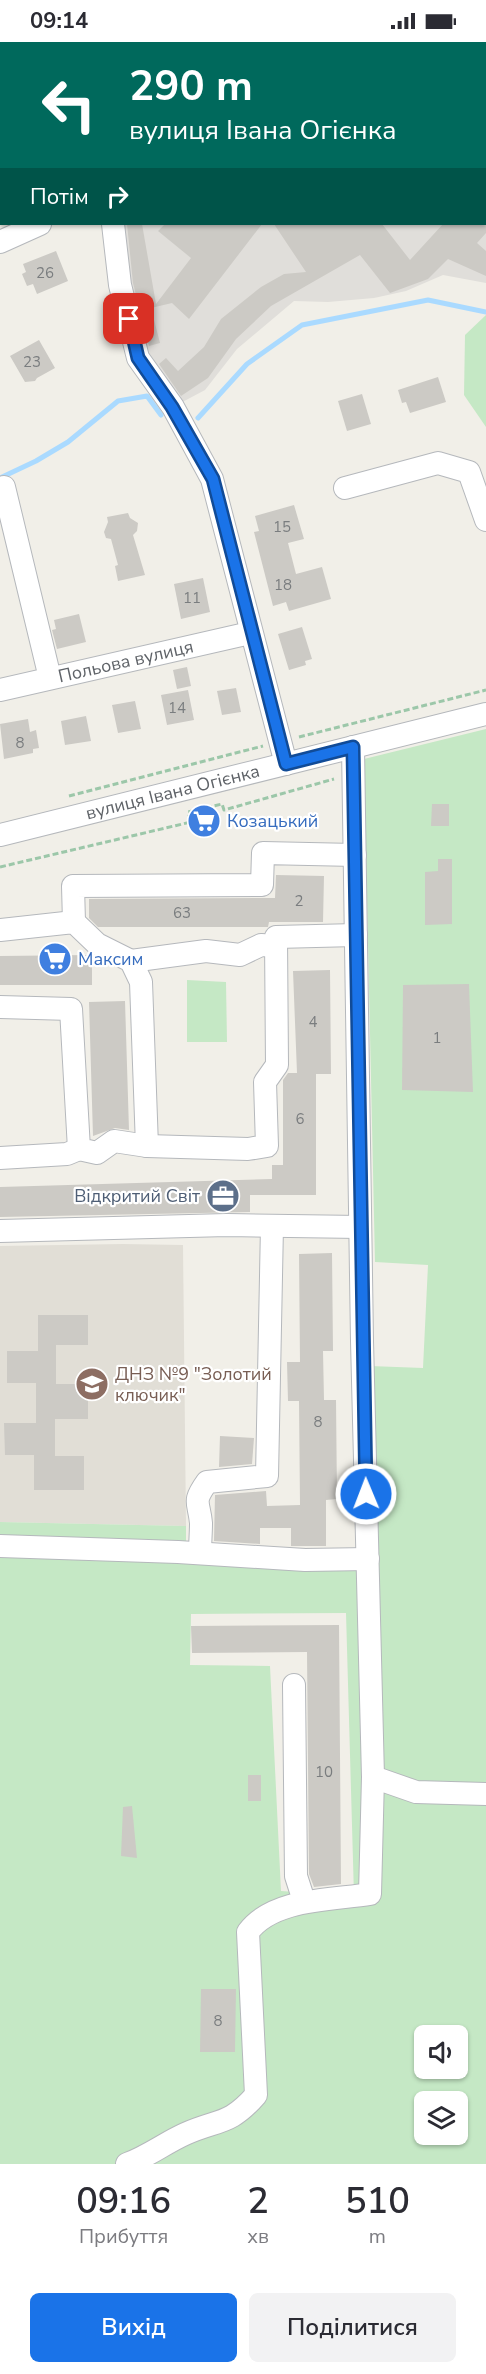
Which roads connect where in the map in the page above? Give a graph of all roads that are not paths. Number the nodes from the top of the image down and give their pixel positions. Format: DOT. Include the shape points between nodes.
graph roads {
  1 [pos="38,225"];
  2 [pos="113,225"];
  3 [pos="0,242"];
  4 [pos="4,487"];
  5 [pos="345,488"];
  6 [pos="486,520"];
  7 [pos="250,633"];
  8 [pos="50,678"];
  9 [pos="0,690"];
  10 [pos="486,714"];
  11 [pos="353,747"];
  12 [pos="286,764"];
  13 [pos="0,835"];
  14 [pos="355,855"];
  15 [pos="74,922"];
  16 [pos="0,930"];
  17 [pos="356,935"];
  18 [pos="276,946"];
  19 [pos="130,961"];
  20 [pos="0,1007"];
  21 [pos="147,1146"];
  22 [pos="79,1149"];
  23 [pos="0,1158"];
  24 [pos="272,1226"];
  25 [pos="360,1227"];
  26 [pos="0,1231"];
  27 [pos="0,1546"];
  28 [pos="200,1553"];
  29 [pos="368,1559"];
  30 [pos="294,1685"];
  31 [pos="373,1777"];
  32 [pos="486,1794"];
  33 [pos="304,1901"];
  34 [pos="127,2164"];
  1 -- 3 [label="street"];
  2 -- 7 [label="street" via="120,285 138,358 172,407 213,479"];
  4 -- 8 [label="street"];
  5 -- 6 [label="street" via="438,463 469,472"];
  7 -- 8 [label="street, Польова вулиця"];
  7 -- 12 [label="street"];
  8 -- 9 [label="street, Польова вулиця"];
  10 -- 11 [label="street, вулиця Івана Огієнка"];
  11 -- 12 [label="street, вулиця Івана Огієнка"];
  11 -- 14 [label="street"];
  12 -- 13 [label="street, вулиця Івана Огієнка"];
  14 -- 15 [label="street" via="263,853 262,885 73,885"];
  14 -- 17 [label="street"];
  15 -- 16 [label="street"];
  15 -- 19 [label="street" via="97,944"];
  17 -- 18 [label="street" via="276,937"];
  17 -- 25 [label="street"];
  18 -- 19 [label="street" via="261,945 240,955 206,951"];
  18 -- 21 [label="street" via="277,1065 265,1082 267,1146"];
  19 -- 21 [label="street" via="141,982"];
  20 -- 22 [label="street" via="71,1009"];
  21 -- 22 [label="street" via="114,1141 97,1153"];
  22 -- 23 [label="street" via="67,1154"];
  24 -- 25 [label="street"];
  24 -- 26 [label="street"];
  24 -- 28 [label="street" via="267,1476 207,1482 198,1494 196,1508 201,1521"];
  25 -- 29 [label="street"];
  27 -- 28 [label="street"];
  28 -- 29 [label="street" via="305,1560"];
  29 -- 31 [label="street"];
  30 -- 33 [label="street" via="296,1876"];
  31 -- 32 [label="street" via="416,1792"];
  31 -- 33 [label="street" via="370,1894"];
  33 -- 34 [label="street" via="254,1923 248,1932 256,2095 229,2120 186,2134"];
}
